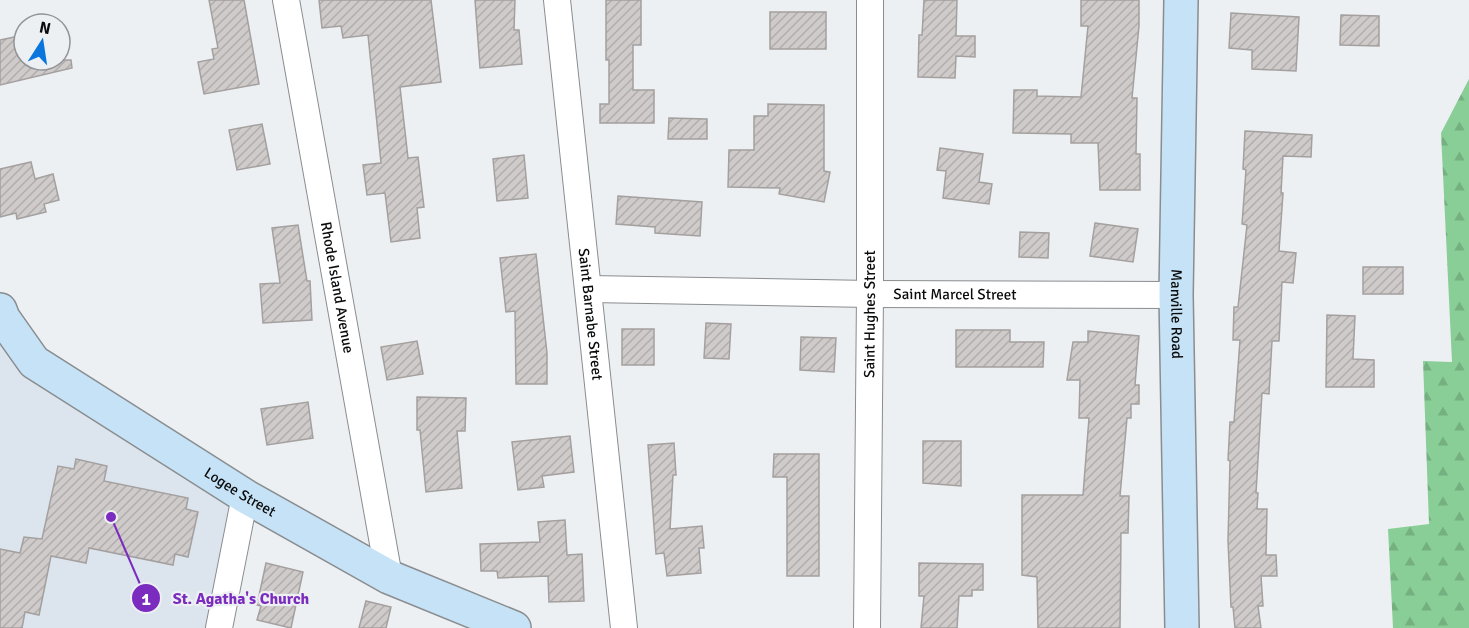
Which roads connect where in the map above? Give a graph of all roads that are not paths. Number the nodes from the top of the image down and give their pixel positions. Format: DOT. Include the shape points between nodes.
graph roads {
  1 [pos="286,0"];
  2 [pos="557,0"];
  3 [pos="870,0"];
  4 [pos="1181,0"];
  5 [pos="589,289"];
  6 [pos="870,294"];
  7 [pos="1176,295"];
  8 [pos="1,320"];
  9 [pos="245,496"];
  10 [pos="389,577"];
  11 [pos="508,627"];
  12 [pos="219,628"];
  13 [pos="624,628"];
  14 [pos="867,628"];
  15 [pos="1182,628"];
  1 -- 10 [label="street, Rhode Island Avenue"];
  2 -- 5 [label="street, Saint Barnabe Street"];
  3 -- 6 [label="street, Saint Hughes Street"];
  4 -- 7 [label="main road, Manville Road"];
  5 -- 6 [label="street, Saint Marcel Street"];
  5 -- 13 [label="street, Saint Barnabe Street"];
  6 -- 7 [label="street, Saint Marcel Street"];
  6 -- 14 [label="street, Saint Hughes Street"];
  7 -- 15 [label="main road, Manville Road"];
  8 -- 9 [label="main road, Logee Street" via="34,362"];
  9 -- 10 [label="main road, Logee Street"];
  9 -- 12 [label="street"];
  10 -- 11 [label="main road, Logee Street"];
}
